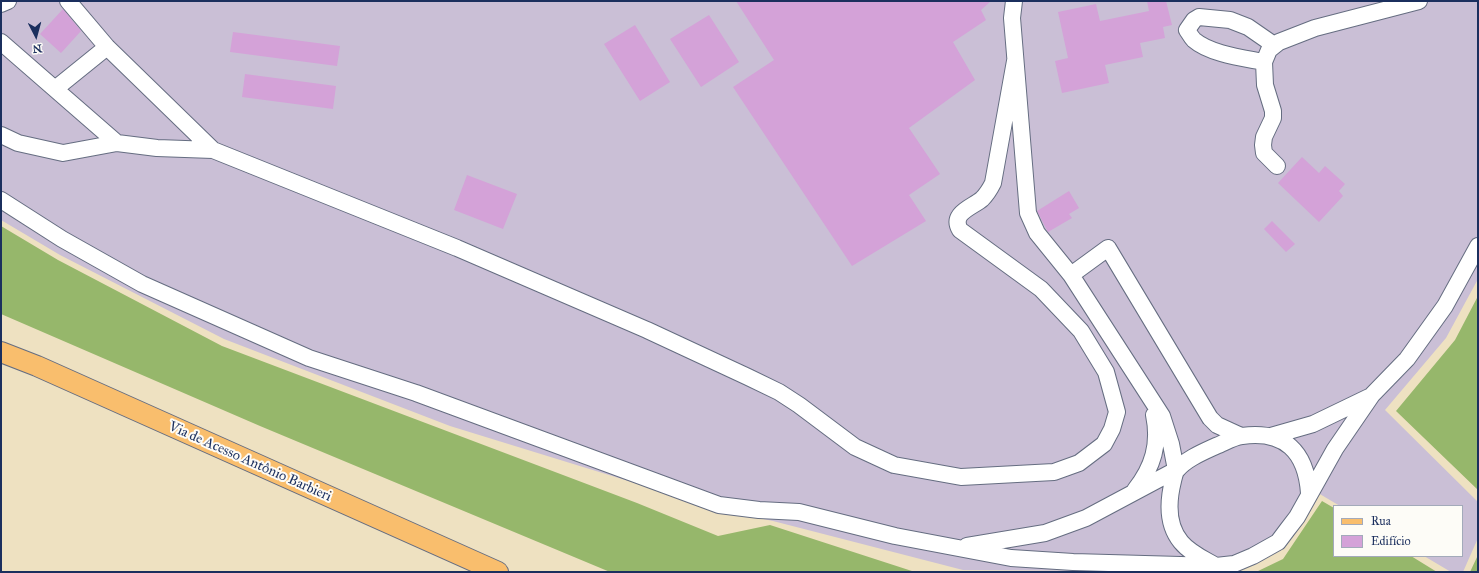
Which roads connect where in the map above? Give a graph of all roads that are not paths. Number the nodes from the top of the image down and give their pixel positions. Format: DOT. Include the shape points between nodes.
graph roads {
  1 [pos="8,1"];
  2 [pos="68,1"];
  3 [pos="1014,1"];
  4 [pos="1419,1"];
  5 [pos="1,4"];
  6 [pos="1,42"];
  7 [pos="1274,45"];
  8 [pos="107,47"];
  9 [pos="1015,61"];
  10 [pos="1264,62"];
  11 [pos="55,89"];
  12 [pos="1,135"];
  13 [pos="117,143"];
  14 [pos="213,150"];
  15 [pos="1277,166"];
  16 [pos="1,200"];
  17 [pos="1478,246"];
  18 [pos="1071,275"];
  19 [pos="1,352"];
  20 [pos="1372,395"];
  21 [pos="1151,400"];
  22 [pos="1241,436"];
  23 [pos="1271,436"];
  24 [pos="1176,470"];
  25 [pos="1132,494"];
  26 [pos="1309,494"];
  27 [pos="955,547"];
  28 [pos="1216,566"];
  29 [pos="498,572"];
  1 -- 5 [label="street"];
  2 -- 8 [label="street"];
  3 -- 9 [label="street" via="1012,18"];
  4 -- 7 [label="street" via="1315,28"];
  6 -- 11 [label="street"];
  7 -- 10 [label="street"];
  7 -- 10 [label="street" via="1230,20 1199,17 1187,30 1194,40 1205,47"];
  8 -- 11 [label="street"];
  8 -- 14 [label="street"];
  9 -- 14 [label="street" via="993,183 982,199 961,213 957,218 957,226 1041,289 1081,331 1106,372 1117,412 1112,429 1104,444 1079,463 1054,472 961,477 894,465 856,447 779,392 647,330 456,248"];
  9 -- 18 [label="street" via="1028,213 1037,233"];
  10 -- 15 [label="street" via="1265,85 1273,118 1263,145 1264,153"];
  11 -- 13 [label="street"];
  12 -- 13 [label="street" via="18,144 63,152"];
  13 -- 14 [label="street" via="157,148"];
  16 -- 27 [label="street" via="62,239 142,284 309,358 416,393 719,505 799,512 896,536"];
  17 -- 20 [label="street" via="1445,306 1407,359"];
  18 -- 21 [label="street"];
  18 -- 22 [label="street" via="1108,248 1210,418 1218,425"];
  19 -- 29 [label="main road, Via de Acesso Antônio Barbieri"];
  20 -- 23 [label="street" via="1340,413 1313,424"];
  20 -- 26 [label="street" via="1335,449"];
  21 -- 24 [label="street" via="1162,416"];
  21 -- 25 [label="street" via="1156,424 1155,455 1147,474"];
  22 -- 23 [label="street"];
  22 -- 24 [label="street" via="1204,452"];
  23 -- 26 [label="street" via="1288,445 1304,464"];
  24 -- 25 [label="street"];
  24 -- 28 [label="street" via="1169,503 1173,530 1189,550"];
  25 -- 27 [label="street" via="1086,518 1045,533"];
  26 -- 28 [label="street" via="1297,517 1278,542 1241,562"];
  27 -- 28 [label="street" via="1011,558"];
}
